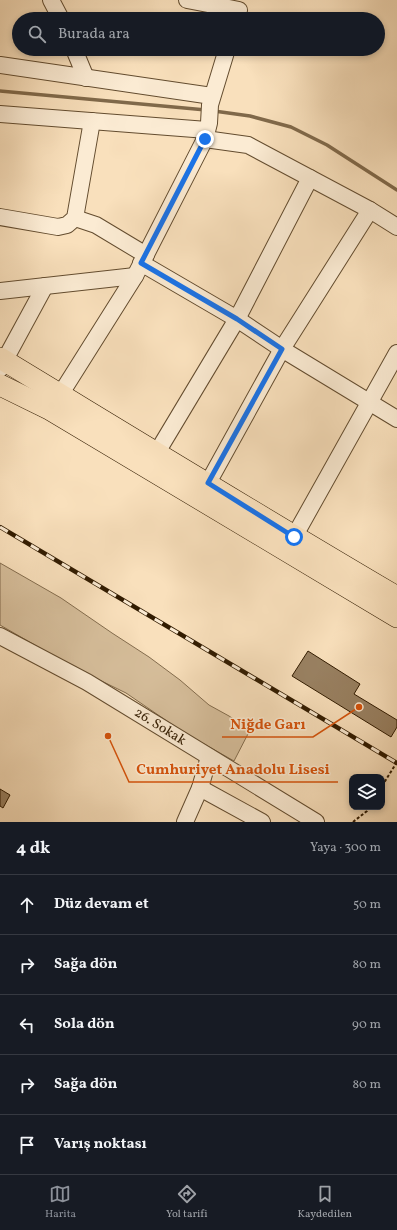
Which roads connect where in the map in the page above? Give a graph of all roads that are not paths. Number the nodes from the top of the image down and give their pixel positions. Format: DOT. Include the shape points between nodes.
graph roads {
  1 [pos="51,0"];
  2 [pos="187,0"];
  3 [pos="239,10"];
  4 [pos="57,12"];
  5 [pos="77,56"];
  6 [pos="225,56"];
  7 [pos="0,65"];
  8 [pos="86,78"];
  9 [pos="211,100"];
  10 [pos="0,114"];
  11 [pos="92,121"];
  12 [pos="207,131"];
  13 [pos="310,178"];
  14 [pos="370,210"];
  15 [pos="0,217"];
  16 [pos="75,218"];
  17 [pos="397,227"];
  18 [pos="140,265"];
  19 [pos="45,286"];
  20 [pos="0,291"];
  21 [pos="237,319"];
  22 [pos="282,349"];
  23 [pos="397,353"];
  24 [pos="2,363"];
  25 [pos="0,385"];
  26 [pos="369,401"];
  27 [pos="54,402"];
  28 [pos="397,419"];
  29 [pos="156,454"];
  30 [pos="208,483"];
  31 [pos="294,537"];
  32 [pos="397,597"];
  33 [pos="397,617"];
  34 [pos="0,636"];
  35 [pos="209,757"];
  36 [pos="200,788"];
  37 [pos="185,822"];
  38 [pos="262,822"];
  39 [pos="316,822"];
  1 -- 4 [label="street"];
  2 -- 3 [label="street"];
  5 -- 8 [label="street"];
  6 -- 9 [label="street"];
  7 -- 8 [label="street"];
  8 -- 9 [label="street"];
  9 -- 12 [label="street"];
  10 -- 11 [label="street"];
  11 -- 12 [label="street"];
  11 -- 16 [label="street"];
  12 -- 13 [label="street" via="248,146"];
  12 -- 18 [label="street"];
  13 -- 14 [label="street"];
  13 -- 21 [label="street"];
  14 -- 17 [label="street"];
  14 -- 22 [label="street"];
  15 -- 16 [label="street" via="58,227 67,225"];
  16 -- 18 [label="street" via="96,225"];
  18 -- 19 [label="street"];
  18 -- 21 [label="street"];
  18 -- 27 [label="street"];
  19 -- 20 [label="street"];
  19 -- 24 [label="street"];
  21 -- 22 [label="street"];
  21 -- 29 [label="street"];
  22 -- 26 [label="street"];
  22 -- 30 [label="street"];
  23 -- 26 [label="street"];
  24 -- 27 [label="main road"];
  25 -- 27 [label="main road"];
  26 -- 28 [label="street"];
  26 -- 31 [label="street"];
  27 -- 29 [label="main road"];
  27 -- 33 [label="main road"];
  29 -- 30 [label="main road"];
  30 -- 31 [label="main road"];
  31 -- 32 [label="main road"];
  34 -- 35 [label="street, 26. Sokak" via="87,682"];
  35 -- 36 [label="street"];
  35 -- 39 [label="street, 26. Sokak"];
  36 -- 37 [label="street"];
  36 -- 38 [label="street"];
}
